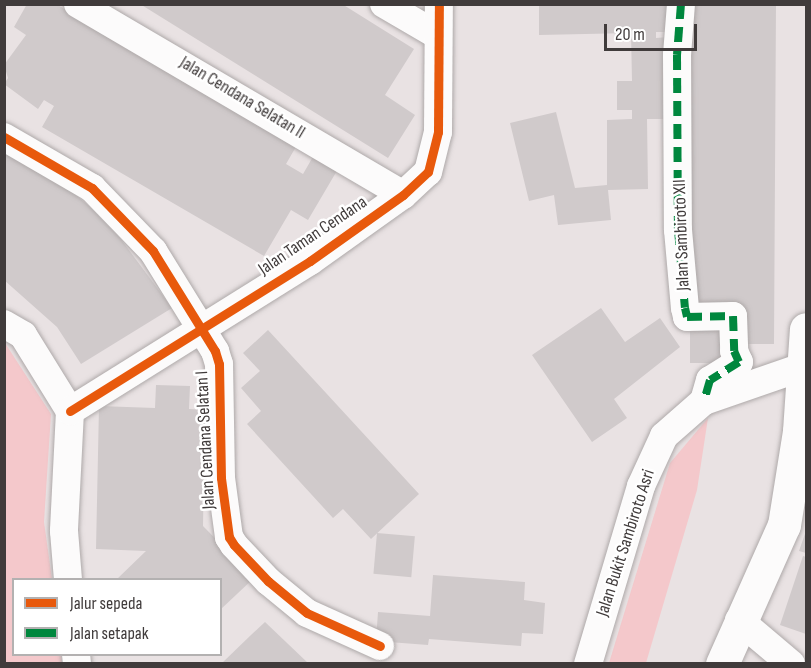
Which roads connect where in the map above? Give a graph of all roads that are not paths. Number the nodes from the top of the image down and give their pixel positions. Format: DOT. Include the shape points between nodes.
graph roads {
  1 [pos="78,4"];
  2 [pos="384,4"];
  3 [pos="439,4"];
  4 [pos="681,4"];
  5 [pos="437,35"];
  6 [pos="4,137"];
  7 [pos="403,195"];
  8 [pos="4,324"];
  9 [pos="200,328"];
  10 [pos="807,328"];
  11 [pos="802,367"];
  12 [pos="704,401"];
  13 [pos="70,411"];
  14 [pos="68,578"];
  15 [pos="738,620"];
  16 [pos="380,646"];
  17 [pos="588,663"];
  18 [pos="722,663"];
  19 [pos="791,663"];
  1 -- 7 [label="street, Jalan Cendana Selatan II"];
  2 -- 5 [label="street"];
  3 -- 5 [label="street, Jalan Taman Cendana"];
  4 -- 12 [label="street, Jalan Sambiroto XII" via="677,55 678,230 685,308 687,317 733,316 734,351 739,362 710,380"];
  5 -- 7 [label="street, Jalan Taman Cendana" via="434,152 428,172"];
  6 -- 9 [label="street, Jalan Cendana Selatan I" via="92,188 153,251"];
  7 -- 9 [label="street, Jalan Taman Cendana" via="310,261"];
  8 -- 13 [label="street" via="23,335"];
  9 -- 13 [label="street, Jalan Taman Cendana"];
  9 -- 16 [label="street, Jalan Cendana Selatan I" via="219,364 221,478 229,537 268,581 307,613"];
  10 -- 11 [label="main road"];
  11 -- 12 [label="street, Jalan Bukit Sambiroto Asri"];
  11 -- 15 [label="main road" via="799,431 784,525"];
  12 -- 17 [label="street, Jalan Bukit Sambiroto Asri" via="664,436 641,486"];
  13 -- 14 [label="street" via="64,531"];
  15 -- 18 [label="main road"];
  15 -- 19 [label="street"];
}
